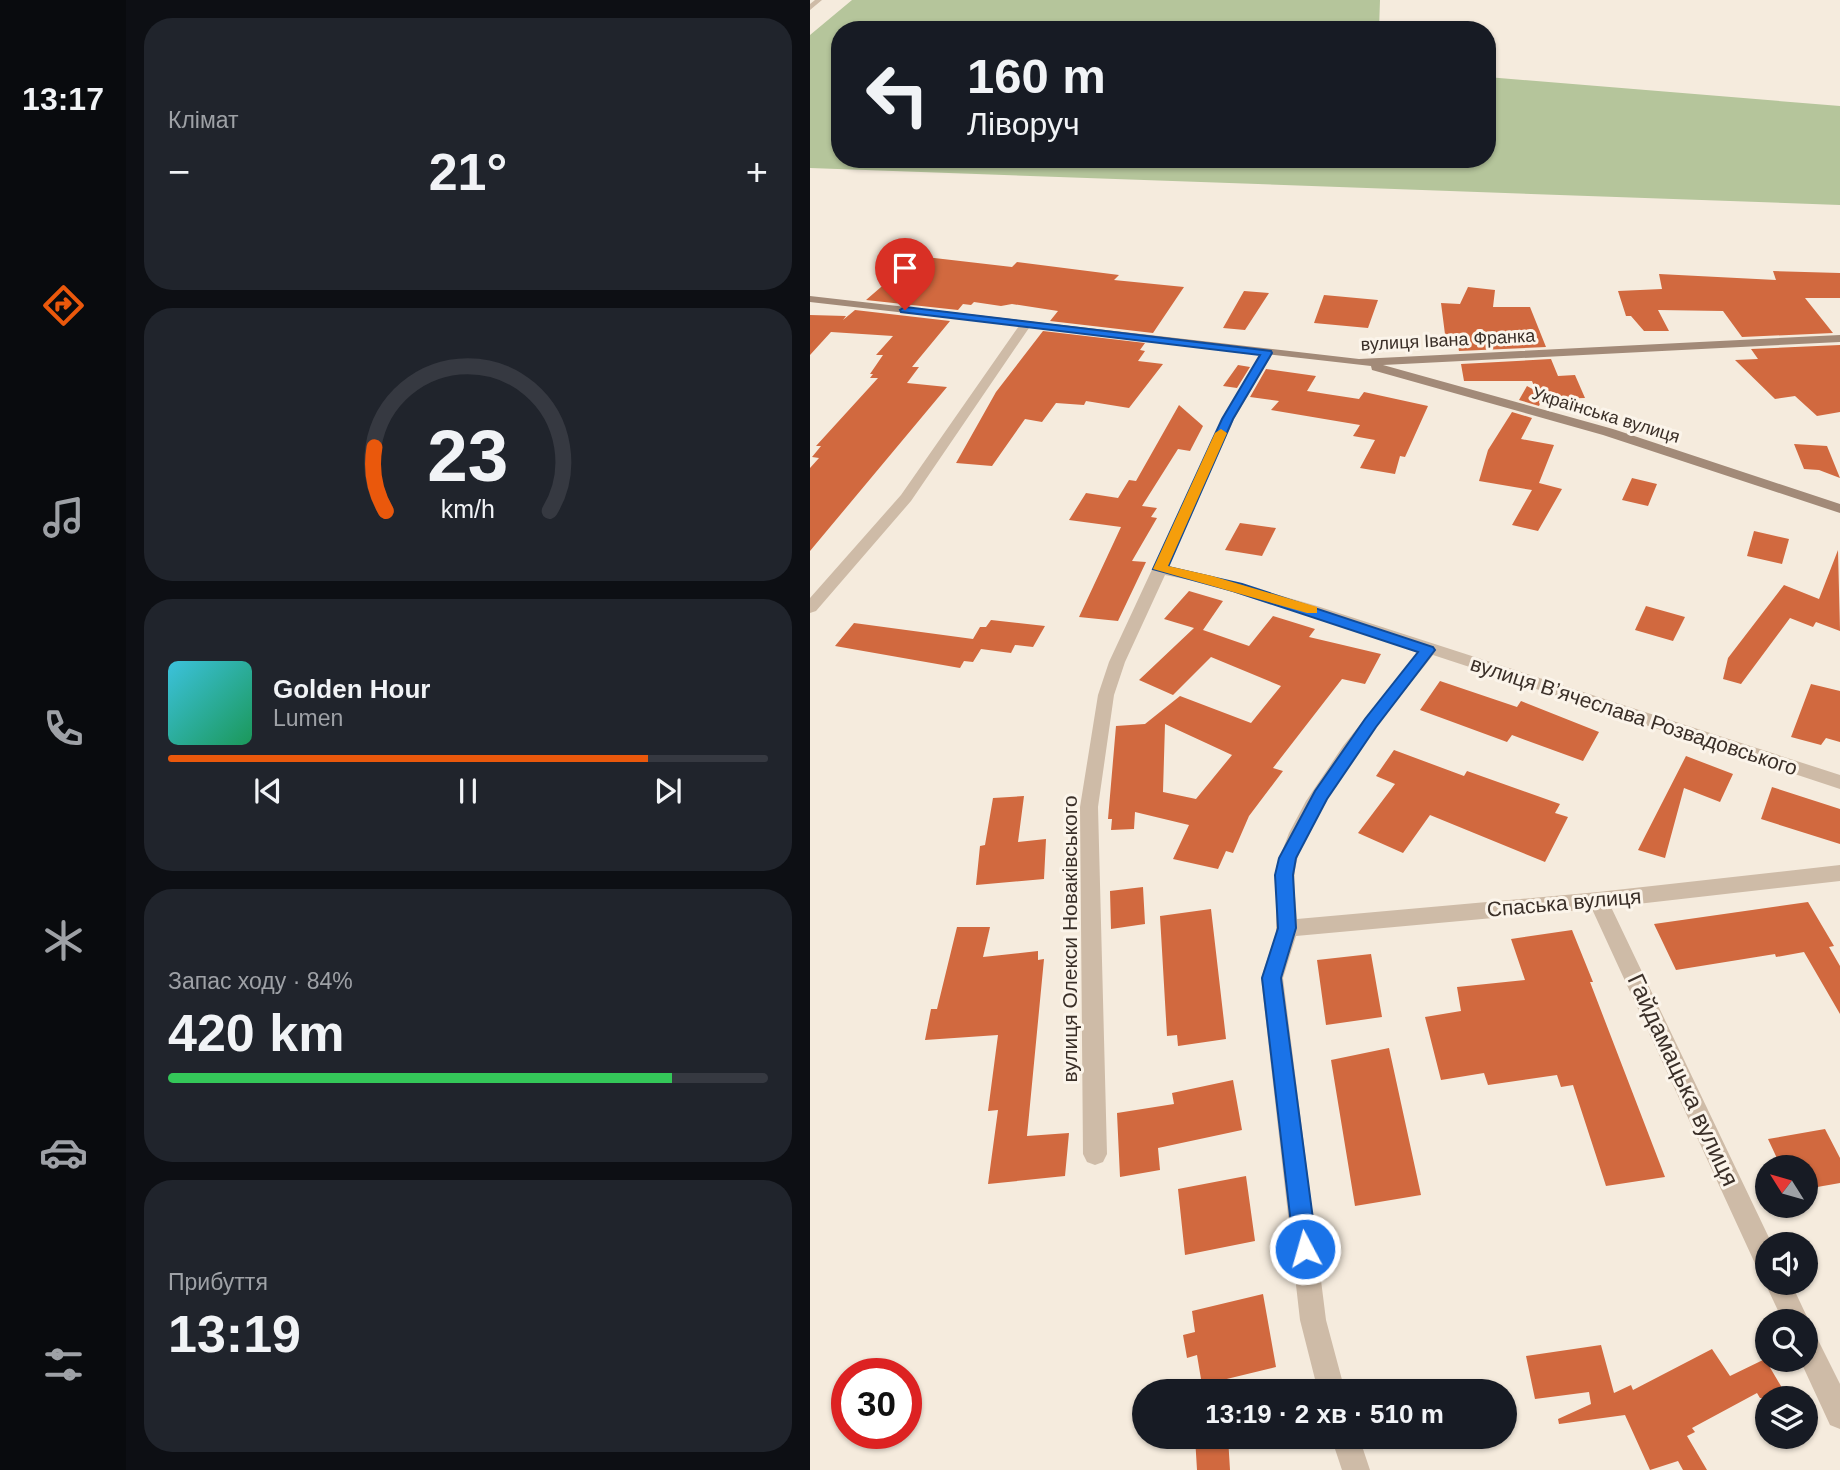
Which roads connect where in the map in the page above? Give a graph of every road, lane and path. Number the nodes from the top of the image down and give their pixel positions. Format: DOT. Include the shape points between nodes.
graph roads {
  1 [pos="819,0"];
  2 [pos="810,8"];
  3 [pos="810,299"];
  4 [pos="1025,325"];
  5 [pos="1840,338"];
  6 [pos="1267,353"];
  7 [pos="1359,363"];
  8 [pos="1840,509"];
  9 [pos="1160,569"];
  10 [pos="810,608"];
  11 [pos="1428,650"];
  12 [pos="1840,782"];
  13 [pos="1840,873"];
  14 [pos="1598,900"];
  15 [pos="1287,928"];
  16 [pos="1095,1154"];
  17 [pos="1755,1235"];
  18 [pos="1818,1368"];
  19 [pos="1328,1379"];
  20 [pos="1840,1415"];
  21 [pos="1349,1449"];
  22 [pos="1356,1470"];
  1 -- 2 [label="street"];
  3 -- 4 [label="street, вулиця Івана Франка"];
  4 -- 6 [label="street, вулиця Івана Франка"];
  4 -- 10 [label="street" via="906,498"];
  5 -- 7 [label="street, вулиця Івана Франка"];
  6 -- 7 [label="street, вулиця Івана Франка"];
  6 -- 9 [label="street" via="1228,419"];
  7 -- 8 [label="street, Українська вулиця" via="1608,432"];
  9 -- 11 [label="street, вулиця Вʼячеслава Розвадовського" via="1238,587"];
  9 -- 16 [label="street, вулиця Олекси Новаківського" via="1106,695 1091,794"];
  11 -- 12 [label="street, вулиця Вʼячеслава Розвадовського"];
  11 -- 15 [label="street" via="1371,723 1302,829 1284,875"];
  13 -- 14 [label="street, Спаська вулиця"];
  14 -- 15 [label="street, Спаська вулиця"];
  14 -- 17 [label="street, Гайдамацька вулиця"];
  15 -- 19 [label="street" via="1272,978 1313,1320"];
  18 -- 20 [label="street"];
  21 -- 22 [label="street"];
}
